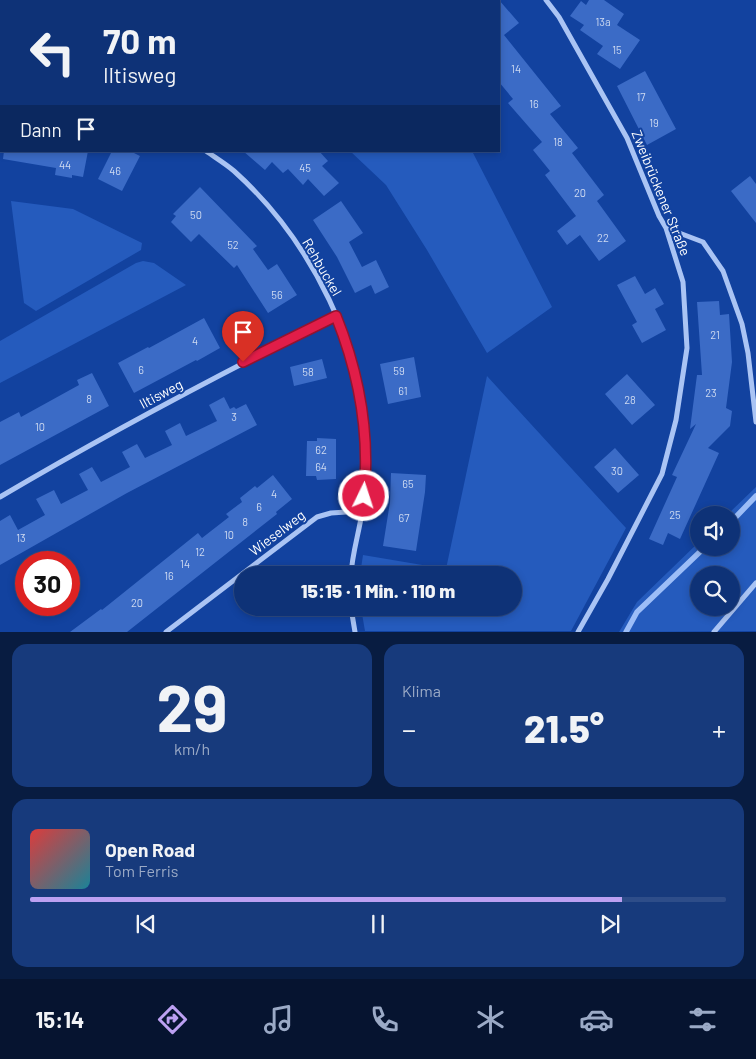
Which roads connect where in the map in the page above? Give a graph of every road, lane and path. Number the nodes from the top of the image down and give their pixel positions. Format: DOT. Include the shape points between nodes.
graph roads {
  1 [pos="546,0"];
  2 [pos="207,152"];
  3 [pos="666,228"];
  4 [pos="336,316"];
  5 [pos="756,422"];
  6 [pos="0,497"];
  7 [pos="362,511"];
  8 [pos="353,566"];
  9 [pos="756,583"];
  10 [pos="352,616"];
  11 [pos="166,632"];
  12 [pos="355,632"];
  13 [pos="578,632"];
  14 [pos="714,632"];
  1 -- 3 [label="street, Zweibrückener Straße" via="564,25 627,138"];
  2 -- 4 [label="street, Rehbuckel" via="233,170 276,216 320,280"];
  3 -- 5 [label="street" via="702,242 723,271 742,324"];
  3 -- 13 [label="street, Zweibrückener Straße" via="683,282 687,348 676,420 662,474"];
  4 -- 6 [label="street, Iltisweg" via="152,411"];
  4 -- 7 [label="street, Rehbuckel" via="355,372 364,419 366,452"];
  7 -- 8 [label="street, Rehbuckel"];
  7 -- 11 [label="street, Wieselweg" via="316,517"];
  9 -- 14 [label="street"];
  10 -- 12 [label="street"];
}
